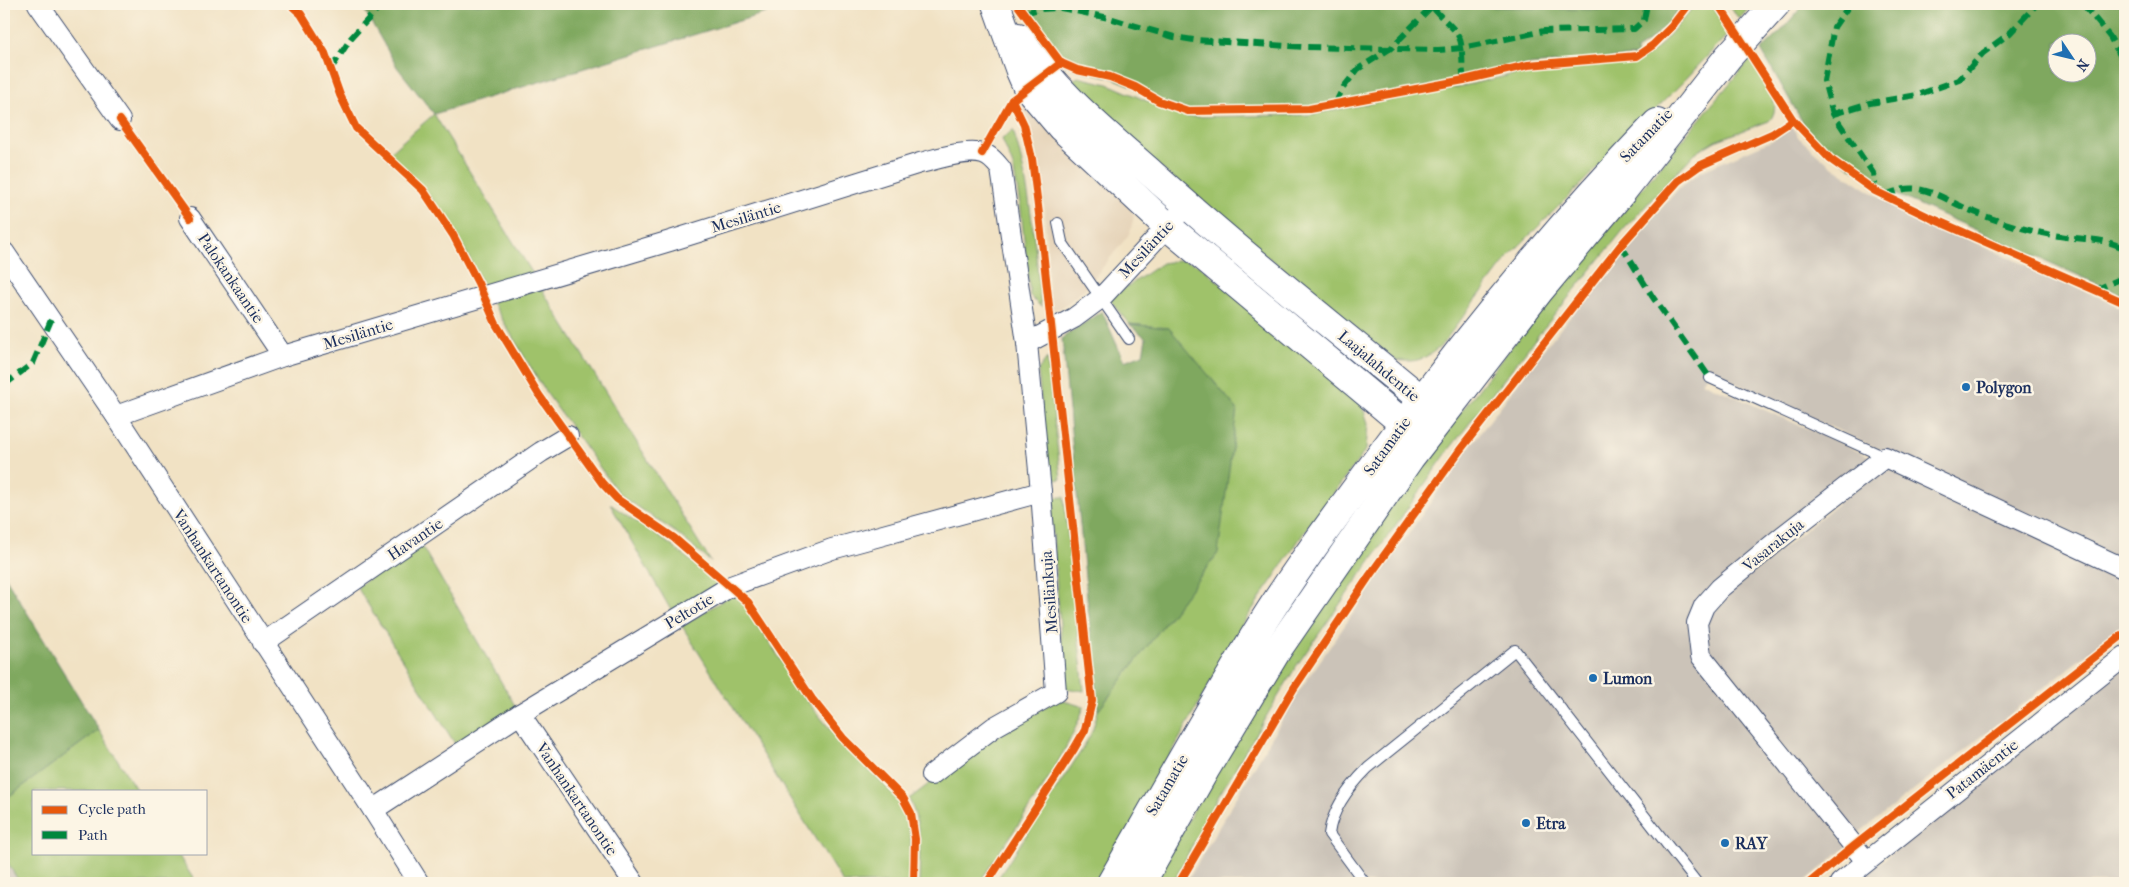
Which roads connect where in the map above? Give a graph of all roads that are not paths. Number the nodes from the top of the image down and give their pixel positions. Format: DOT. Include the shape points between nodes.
graph roads {
  1 [pos="38,4"];
  2 [pos="997,4"];
  3 [pos="1776,4"];
  4 [pos="1728,57"];
  5 [pos="120,120"];
  6 [pos="1187,206"];
  7 [pos="190,218"];
  8 [pos="1058,223"];
  9 [pos="1167,226"];
  10 [pos="4,252"];
  11 [pos="1102,298"];
  12 [pos="1129,339"];
  13 [pos="1027,343"];
  14 [pos="283,356"];
  15 [pos="1710,378"];
  16 [pos="1422,400"];
  17 [pos="116,416"];
  18 [pos="1404,424"];
  19 [pos="1435,425"];
  20 [pos="568,436"];
  21 [pos="1885,457"];
  22 [pos="1041,492"];
  23 [pos="2125,569"];
  24 [pos="263,643"];
  25 [pos="2125,656"];
  26 [pos="520,714"];
  27 [pos="931,775"];
  28 [pos="373,810"];
  29 [pos="1866,861"];
  30 [pos="419,883"];
  31 [pos="634,883"];
  32 [pos="1111,883"];
  33 [pos="1141,883"];
  34 [pos="1365,883"];
  35 [pos="1697,883"];
  36 [pos="1840,883"];
  1 -- 5 [label="street"];
  2 -- 6 [label="main road, Laajalahdentie" via="1045,75 1080,111"];
  2 -- 9 [label="main road, Laajalahdentie" via="1027,87 1061,127"];
  3 -- 4 [label="main road, Satamatie"];
  4 -- 16 [label="main road, Satamatie" via="1684,96 1607,175 1516,281"];
  4 -- 19 [label="main road, Satamatie"];
  6 -- 9 [label="street, Mesiläntie"];
  6 -- 16 [label="main road, Laajalahdentie"];
  7 -- 14 [label="street, Palokankaantie"];
  8 -- 11 [label="lane" via="1062,242"];
  9 -- 11 [label="street, Mesiläntie"];
  9 -- 18 [label="main road, Laajalahdentie"];
  10 -- 17 [label="street, Vanhankartanontie"];
  11 -- 12 [label="lane"];
  11 -- 13 [label="street, Mesiläntie" via="1074,318"];
  13 -- 14 [label="street, Mesiläntie" via="1002,169 982,153 920,163"];
  13 -- 22 [label="street, Mesilänkuja"];
  14 -- 17 [label="street, Mesiläntie"];
  15 -- 21 [label="lane"];
  16 -- 18 [label="main road, Satamatie"];
  16 -- 19 [label="main road, Laajalahdentie"];
  17 -- 24 [label="street, Vanhankartanontie"];
  18 -- 19 [label="main road, Laajalahdentie"];
  18 -- 32 [label="main road, Satamatie" via="1315,544 1254,637"];
  19 -- 33 [label="main road, Satamatie" via="1278,649"];
  20 -- 24 [label="street, Havantie"];
  21 -- 23 [label="street"];
  21 -- 29 [label="street, Vasarakuja" via="1720,588 1704,606 1697,624 1701,656"];
  22 -- 26 [label="street, Peltotie" via="832,549 731,586"];
  22 -- 27 [label="street, Mesilänkuja" via="1056,692 994,727"];
  24 -- 28 [label="street, Vanhankartanontie"];
  25 -- 29 [label="street, Patamäentie"];
  26 -- 28 [label="street, Peltotie"];
  26 -- 31 [label="street, Vanhankartanontie"];
  28 -- 30 [label="street, Vanhankartanontie"];
  29 -- 36 [label="street, Patamäentie"];
  34 -- 35 [label="lane" via="1328,834 1335,813 1368,768 1515,650"];
}
